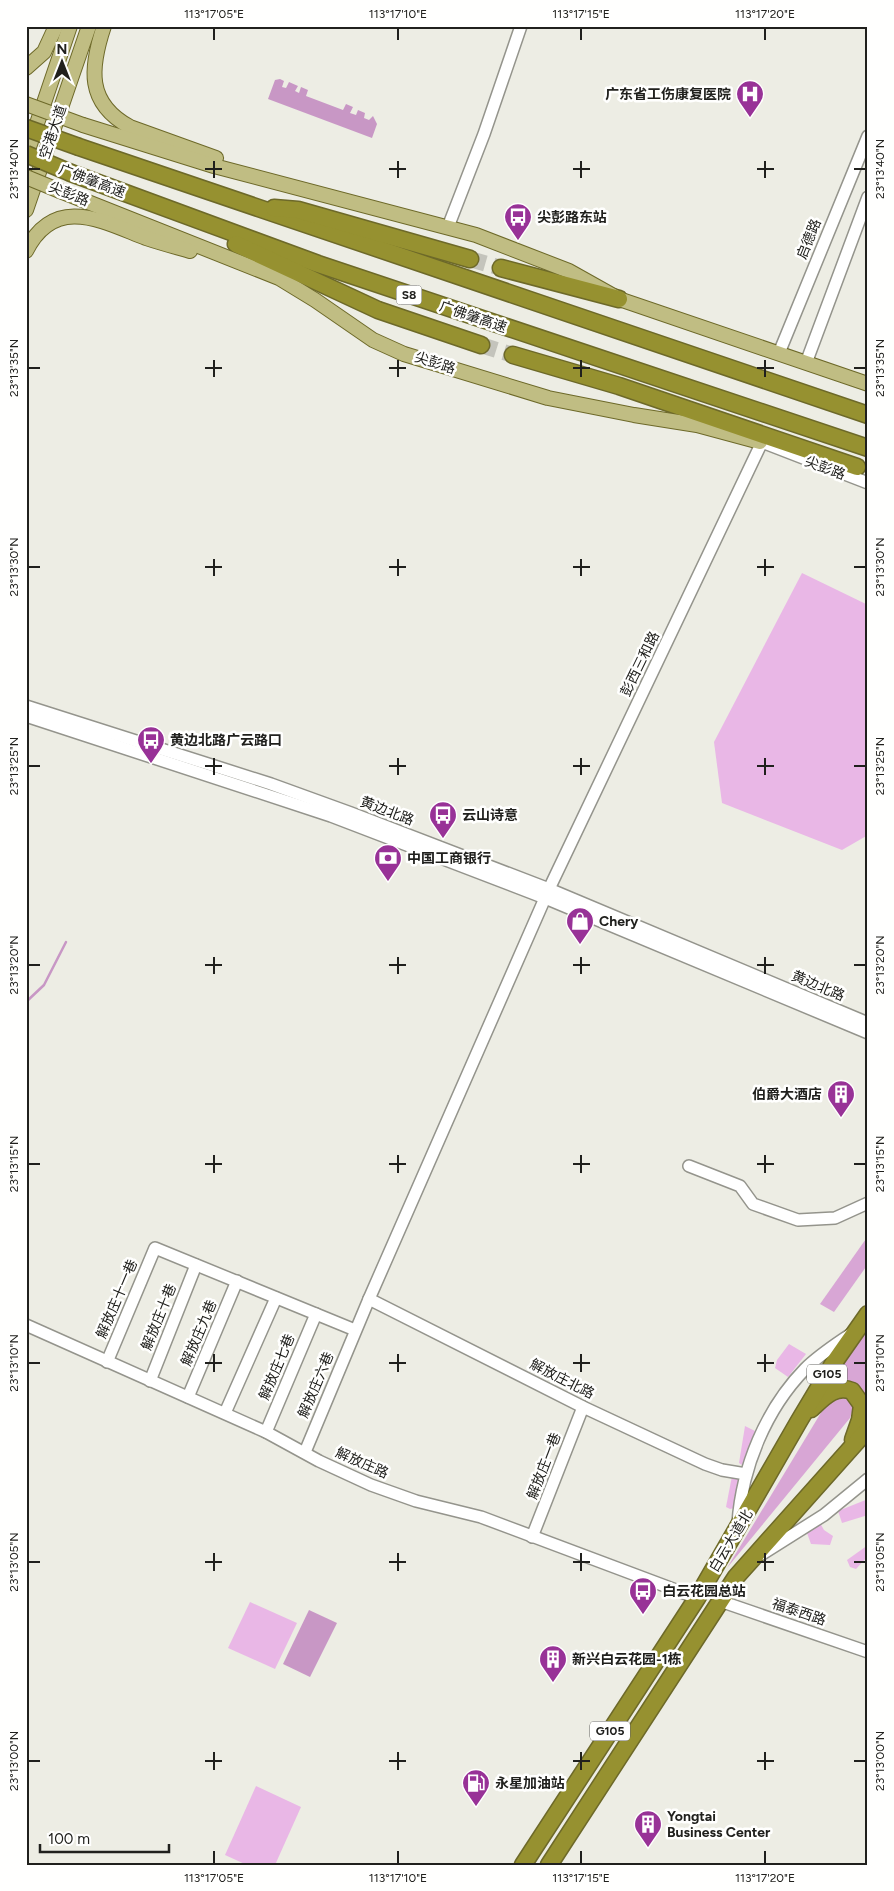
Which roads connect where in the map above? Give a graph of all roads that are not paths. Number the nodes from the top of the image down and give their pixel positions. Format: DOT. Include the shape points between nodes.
graph roads {
  1 [pos="56,26"];
  2 [pos="70,26"];
  3 [pos="89,26"];
  4 [pos="104,26"];
  5 [pos="521,26"];
  6 [pos="26,68"];
  7 [pos="26,104"];
  8 [pos="26,128"];
  9 [pos="868,136"];
  10 [pos="26,155"];
  11 [pos="26,177"];
  12 [pos="270,180"];
  13 [pos="118,191"];
  14 [pos="868,198"];
  15 [pos="245,205"];
  16 [pos="26,210"];
  17 [pos="448,227"];
  18 [pos="26,251"];
  19 [pos="470,259"];
  20 [pos="501,268"];
  21 [pos="257,269"];
  22 [pos="619,299"];
  23 [pos="481,345"];
  24 [pos="779,353"];
  25 [pos="513,354"];
  26 [pos="806,363"];
  27 [pos="868,384"];
  28 [pos="868,415"];
  29 [pos="762,442"];
  30 [pos="868,448"];
  31 [pos="864,467"];
  32 [pos="868,483"];
  33 [pos="26,706"];
  34 [pos="26,716"];
  35 [pos="547,894"];
  36 [pos="868,1023"];
  37 [pos="868,1033"];
  38 [pos="689,1166"];
  39 [pos="868,1203"];
  40 [pos="196,1265"];
  41 [pos="237,1282"];
  42 [pos="276,1298"];
  43 [pos="369,1299"];
  44 [pos="316,1314"];
  45 [pos="868,1314"];
  46 [pos="26,1326"];
  47 [pos="858,1328"];
  48 [pos="356,1330"];
  49 [pos="108,1362"];
  50 [pos="150,1381"];
  51 [pos="188,1397"];
  52 [pos="583,1407"];
  53 [pos="225,1413"];
  54 [pos="799,1421"];
  55 [pos="868,1429"];
  56 [pos="266,1432"];
  57 [pos="848,1451"];
  58 [pos="305,1452"];
  59 [pos="746,1474"];
  60 [pos="868,1479"];
  61 [pos="738,1530"];
  62 [pos="532,1537"];
  63 [pos="748,1562"];
  64 [pos="697,1598"];
  65 [pos="720,1601"];
  66 [pos="868,1652"];
  67 [pos="523,1865"];
  68 [pos="549,1865"];
  1 -- 6 [label="main road" via="44,52"];
  2 -- 10 [label="main road, 空港大道"];
  3 -- 16 [label="main road, 空港大道"];
  4 -- 12 [label="main road" via="96,48 94,83 106,109 118,120"];
  5 -- 17 [label="street"];
  7 -- 12 [label="main road, bridge" via="178,156"];
  8 -- 15 [label="highway, 广佛肇高速 / S8, bridge"];
  9 -- 24 [label="street, 启德路"];
  10 -- 13 [label="highway, 广佛肇高速 / S8, bridge"];
  11 -- 21 [label="main road, 尖彭路, bridge"];
  12 -- 17 [label="main road"];
  13 -- 23 [label="highway" via="378,310"];
  13 -- 30 [label="highway, 广佛肇高速 / S8" via="318,264"];
  14 -- 26 [label="street"];
  15 -- 19 [label="highway" via="298,210"];
  15 -- 28 [label="highway, 广佛肇高速 / S8"];
  17 -- 22 [label="main road" via="569,271"];
  18 -- 21 [label="main road" via="34,238 52,223 63,218 93,217 166,244"];
  20 -- 22 [label="highway"];
  21 -- 29 [label="main road, 尖彭路" via="298,289 373,340 404,354 548,398 697,425"];
  22 -- 24 [label="main road"];
  24 -- 26 [label="main road"];
  25 -- 31 [label="highway"];
  26 -- 27 [label="main road"];
  29 -- 31 [label="main road"];
  29 -- 32 [label="street, 尖彭路"];
  29 -- 35 [label="street, 彭西三和路"];
  33 -- 35 [label="street, 黄边北路" via="309,797"];
  34 -- 35 [label="street, 黄边北路" via="301,805"];
  35 -- 36 [label="street, 黄边北路"];
  35 -- 37 [label="street, 黄边北路"];
  35 -- 43 [label="street, 彭西三和路"];
  38 -- 39 [label="street" via="740,1186 753,1204 798,1220 835,1218"];
  40 -- 41 [label="street"];
  40 -- 49 [label="street, 解放庄十一巷" via="155,1248"];
  40 -- 50 [label="street, 解放庄十巷"];
  41 -- 42 [label="street"];
  41 -- 51 [label="street, 解放庄九巷"];
  42 -- 44 [label="street"];
  42 -- 53 [label="street"];
  43 -- 48 [label="street, 解放庄六巷"];
  43 -- 52 [label="street, 解放庄北路"];
  44 -- 48 [label="street"];
  44 -- 56 [label="street, 解放庄七巷"];
  45 -- 47 [label="highway, 白云大道北 / G105"];
  46 -- 49 [label="street, 解放庄路"];
  47 -- 54 [label="highway, 白云大道北 / G105"];
  47 -- 59 [label="street" via="813,1362 790,1387 765,1428"];
  48 -- 58 [label="street, 解放庄六巷"];
  49 -- 50 [label="street, 解放庄路"];
  50 -- 51 [label="street, 解放庄路"];
  51 -- 53 [label="street, 解放庄路"];
  52 -- 59 [label="street, 解放庄北路" via="705,1464"];
  52 -- 62 [label="street, 解放庄一巷"];
  53 -- 56 [label="street, 解放庄路"];
  54 -- 57 [label="highway" via="833,1391 839,1388 852,1390 860,1399 862,1412"];
  54 -- 61 [label="highway, 白云大道北 / G105"];
  55 -- 57 [label="highway, 白云大道北 / G105"];
  56 -- 58 [label="street, 解放庄路"];
  57 -- 63 [label="highway, 白云大道北 / G105"];
  58 -- 62 [label="street, 解放庄路" via="394,1494 481,1517"];
  59 -- 61 [label="street"];
  60 -- 63 [label="street" via="824,1515"];
  61 -- 64 [label="highway, 白云大道北 / G105"];
  62 -- 64 [label="street, 解放庄路"];
  63 -- 65 [label="highway, 白云大道北 / G105"];
  64 -- 67 [label="highway, 白云大道北 / G105"];
  65 -- 66 [label="street, 福泰西路"];
  65 -- 68 [label="highway, 白云大道北 / G105"];
}
